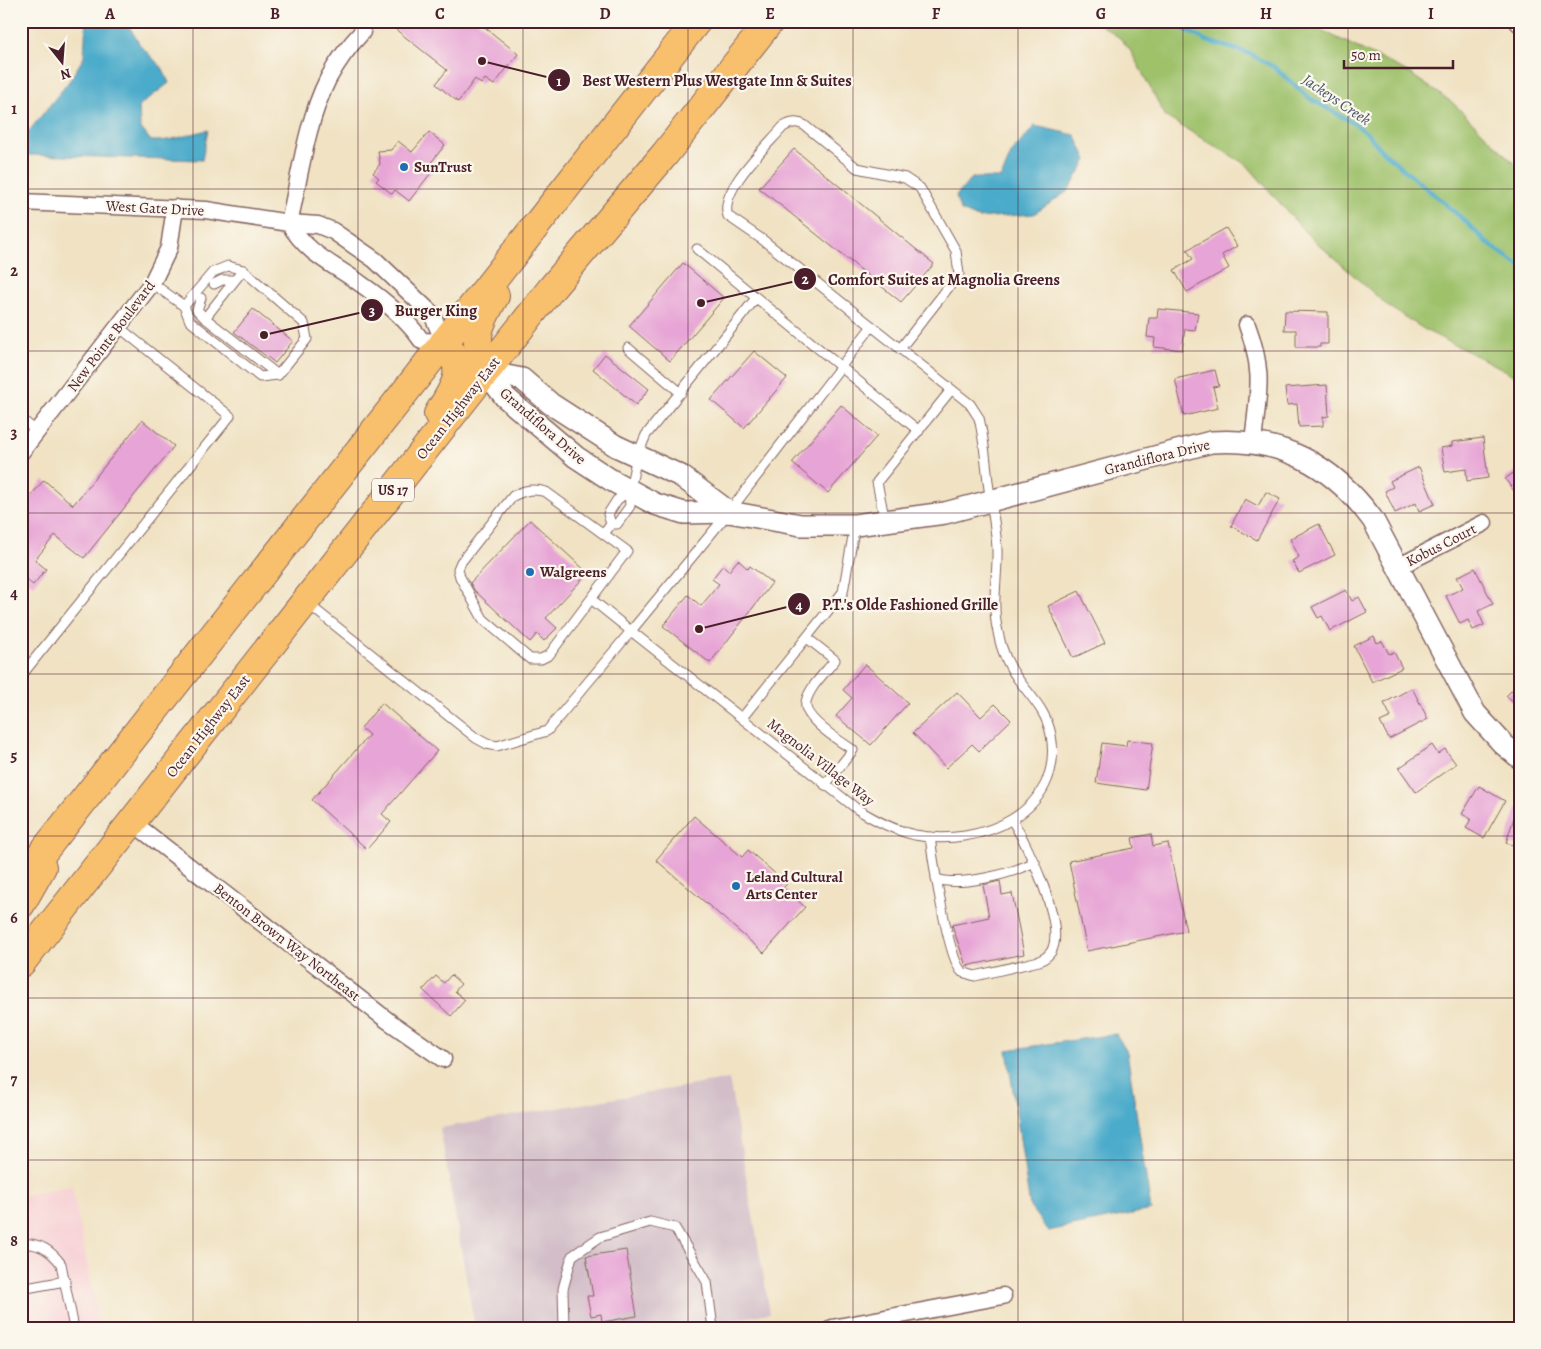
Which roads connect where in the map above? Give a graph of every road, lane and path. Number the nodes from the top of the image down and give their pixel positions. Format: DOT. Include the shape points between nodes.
graph roads {
  1 [pos="697,21"];
  2 [pos="770,21"];
  3 [pos="1517,21"];
  4 [pos="1520,24"];
  5 [pos="362,32"];
  6 [pos="21,202"];
  7 [pos="175,208"];
  8 [pos="289,223"];
  9 [pos="536,225"];
  10 [pos="697,249"];
  11 [pos="242,270"];
  12 [pos="234,280"];
  13 [pos="152,283"];
  14 [pos="214,284"];
  15 [pos="201,298"];
  16 [pos="756,298"];
  17 [pos="184,306"];
  18 [pos="205,318"];
  19 [pos="1247,325"];
  20 [pos="872,326"];
  21 [pos="120,328"];
  22 [pos="444,342"];
  23 [pos="628,348"];
  24 [pos="900,349"];
  25 [pos="840,367"];
  26 [pos="486,372"];
  27 [pos="278,374"];
  28 [pos="952,390"];
  29 [pos="681,393"];
  30 [pos="21,419"];
  31 [pos="919,431"];
  32 [pos="38,432"];
  33 [pos="1253,442"];
  34 [pos="21,452"];
  35 [pos="637,456"];
  36 [pos="629,491"];
  37 [pos="388,497"];
  38 [pos="991,502"];
  39 [pos="729,512"];
  40 [pos="885,523"];
  41 [pos="611,524"];
  42 [pos="1484,524"];
  43 [pos="855,525"];
  44 [pos="604,534"];
  45 [pos="1398,567"];
  46 [pos="591,599"];
  47 [pos="305,602"];
  48 [pos="631,631"];
  49 [pos="807,638"];
  50 [pos="21,676"];
  51 [pos="742,718"];
  52 [pos="1520,758"];
  53 [pos="826,784"];
  54 [pos="78,808"];
  55 [pos="1012,820"];
  56 [pos="132,822"];
  57 [pos="930,837"];
  58 [pos="1035,862"];
  59 [pos="936,879"];
  60 [pos="21,880"];
  61 [pos="21,904"];
  62 [pos="21,914"];
  63 [pos="40,938"];
  64 [pos="21,963"];
  65 [pos="443,1059"];
  66 [pos="21,1244"];
  67 [pos="65,1281"];
  68 [pos="21,1290"];
  69 [pos="1003,1296"];
  70 [pos="74,1328"];
  71 [pos="564,1328"];
  72 [pos="713,1328"];
  73 [pos="832,1328"];
  1 -- 9 [label="highway"];
  2 -- 26 [label="highway, Ocean Highway East / US 17"];
  3 -- 4 [label="street"];
  5 -- 8 [label="street" via="337,63 322,94"];
  6 -- 7 [label="street, West Gate Drive"];
  7 -- 8 [label="street, West Gate Drive"];
  7 -- 13 [label="street, New Pointe Boulevard" via="169,248"];
  8 -- 22 [label="street" via="302,243 396,310 422,341"];
  8 -- 22 [label="street, West Gate Drive" via="318,225 363,250 432,314"];
  9 -- 22 [label="highway"];
  9 -- 26 [label="highway" via="478,326 480,358"];
  10 -- 16 [label="lane"];
  11 -- 12 [label="lane"];
  11 -- 17 [label="lane" via="228,266 213,272"];
  11 -- 27 [label="lane" via="304,323 307,339"];
  12 -- 14 [label="lane"];
  12 -- 18 [label="lane"];
  13 -- 17 [label="lane"];
  13 -- 21 [label="street, New Pointe Boulevard"];
  15 -- 18 [label="lane" via="198,310"];
  16 -- 25 [label="lane"];
  16 -- 29 [label="lane"];
  17 -- 27 [label="lane" via="190,320 260,377"];
  18 -- 27 [label="lane"];
  19 -- 33 [label="street" via="1258,358 1260,386"];
  20 -- 24 [label="lane, Magnolia Village Way"];
  20 -- 24 [label="lane, Magnolia Village Way" via="728,216 726,202 732,188 783,127 790,123 804,125 857,168 913,182 926,196 956,251 959,274"];
  20 -- 25 [label="lane"];
  21 -- 32 [label="street, New Pointe Boulevard"];
  21 -- 50 [label="lane" via="230,416"];
  22 -- 37 [label="highway" via="457,361 454,385"];
  22 -- 54 [label="highway"];
  23 -- 29 [label="lane"];
  24 -- 28 [label="lane, Magnolia Village Way"];
  25 -- 31 [label="lane"];
  25 -- 39 [label="lane"];
  26 -- 35 [label="street, Grandiflora Drive" via="522,380 551,404"];
  26 -- 36 [label="street, Grandiflora Drive" via="505,397 576,457"];
  26 -- 37 [label="highway, Ocean Highway East / US 17"];
  28 -- 31 [label="lane"];
  28 -- 38 [label="lane, Magnolia Village Way" via="970,404 979,418"];
  29 -- 35 [label="lane" via="646,435"];
  30 -- 32 [label="lane"];
  31 -- 40 [label="lane" via="877,482"];
  32 -- 34 [label="street, New Pointe Boulevard"];
  33 -- 38 [label="street, Grandiflora Drive" via="1218,441 1187,447"];
  33 -- 45 [label="street, Grandiflora Drive" via="1301,456 1340,481 1373,520"];
  35 -- 36 [label="lane"];
  35 -- 39 [label="street, Grandiflora Drive" via="681,476"];
  36 -- 39 [label="street, Grandiflora Drive" via="684,513"];
  36 -- 41 [label="lane" via="617,500 608,514"];
  36 -- 41 [label="lane" via="630,506 617,524"];
  37 -- 47 [label="highway, Ocean Highway East / US 17"];
  38 -- 40 [label="street, Grandiflora Drive"];
  38 -- 55 [label="lane, Magnolia Village Way" via="997,548 994,600 998,632 1013,671 1045,714 1052,748 1052,761 1043,789 1026,810"];
  39 -- 43 [label="street, Grandiflora Drive" via="801,524"];
  39 -- 48 [label="lane"];
  40 -- 43 [label="street, Grandiflora Drive"];
  41 -- 44 [label="lane"];
  42 -- 45 [label="street, Kobus Court"];
  43 -- 49 [label="lane" via="844,592"];
  44 -- 46 [label="lane" via="627,551"];
  44 -- 46 [label="lane" via="546,492 524,490 513,496 458,569 483,619 530,659 549,655"];
  45 -- 52 [label="street, Grandiflora Drive" via="1475,713"];
  46 -- 48 [label="lane, Magnolia Village Way"];
  47 -- 48 [label="lane" via="476,738 497,746 547,731"];
  47 -- 56 [label="highway, Ocean Highway East / US 17"];
  48 -- 51 [label="lane, Magnolia Village Way"];
  49 -- 51 [label="lane"];
  49 -- 53 [label="lane" via="835,660 810,693 806,708 814,720 853,750"];
  51 -- 53 [label="lane, Magnolia Village Way"];
  53 -- 57 [label="lane, Magnolia Village Way" via="880,823"];
  54 -- 60 [label="highway"];
  54 -- 61 [label="highway"];
  55 -- 57 [label="lane, Magnolia Village Way" via="970,835"];
  55 -- 58 [label="lane"];
  56 -- 63 [label="highway, Ocean Highway East / US 17"];
  56 -- 65 [label="street, Benton Brown Way Northeast" via="387,1020"];
  57 -- 59 [label="lane"];
  58 -- 59 [label="lane" via="961,883"];
  58 -- 59 [label="lane" via="1054,930 1052,951 1039,961 975,976 958,969"];
  62 -- 63 [label="highway"];
  63 -- 64 [label="highway, Ocean Highway East / US 17"];
  66 -- 67 [label="lane" via="41,1246 56,1257"];
  67 -- 68 [label="lane"];
  67 -- 70 [label="lane"];
  69 -- 73 [label="street"];
  71 -- 72 [label="lane" via="562,1289 572,1256 600,1237 650,1222 675,1228 697,1262 707,1282"];
}
